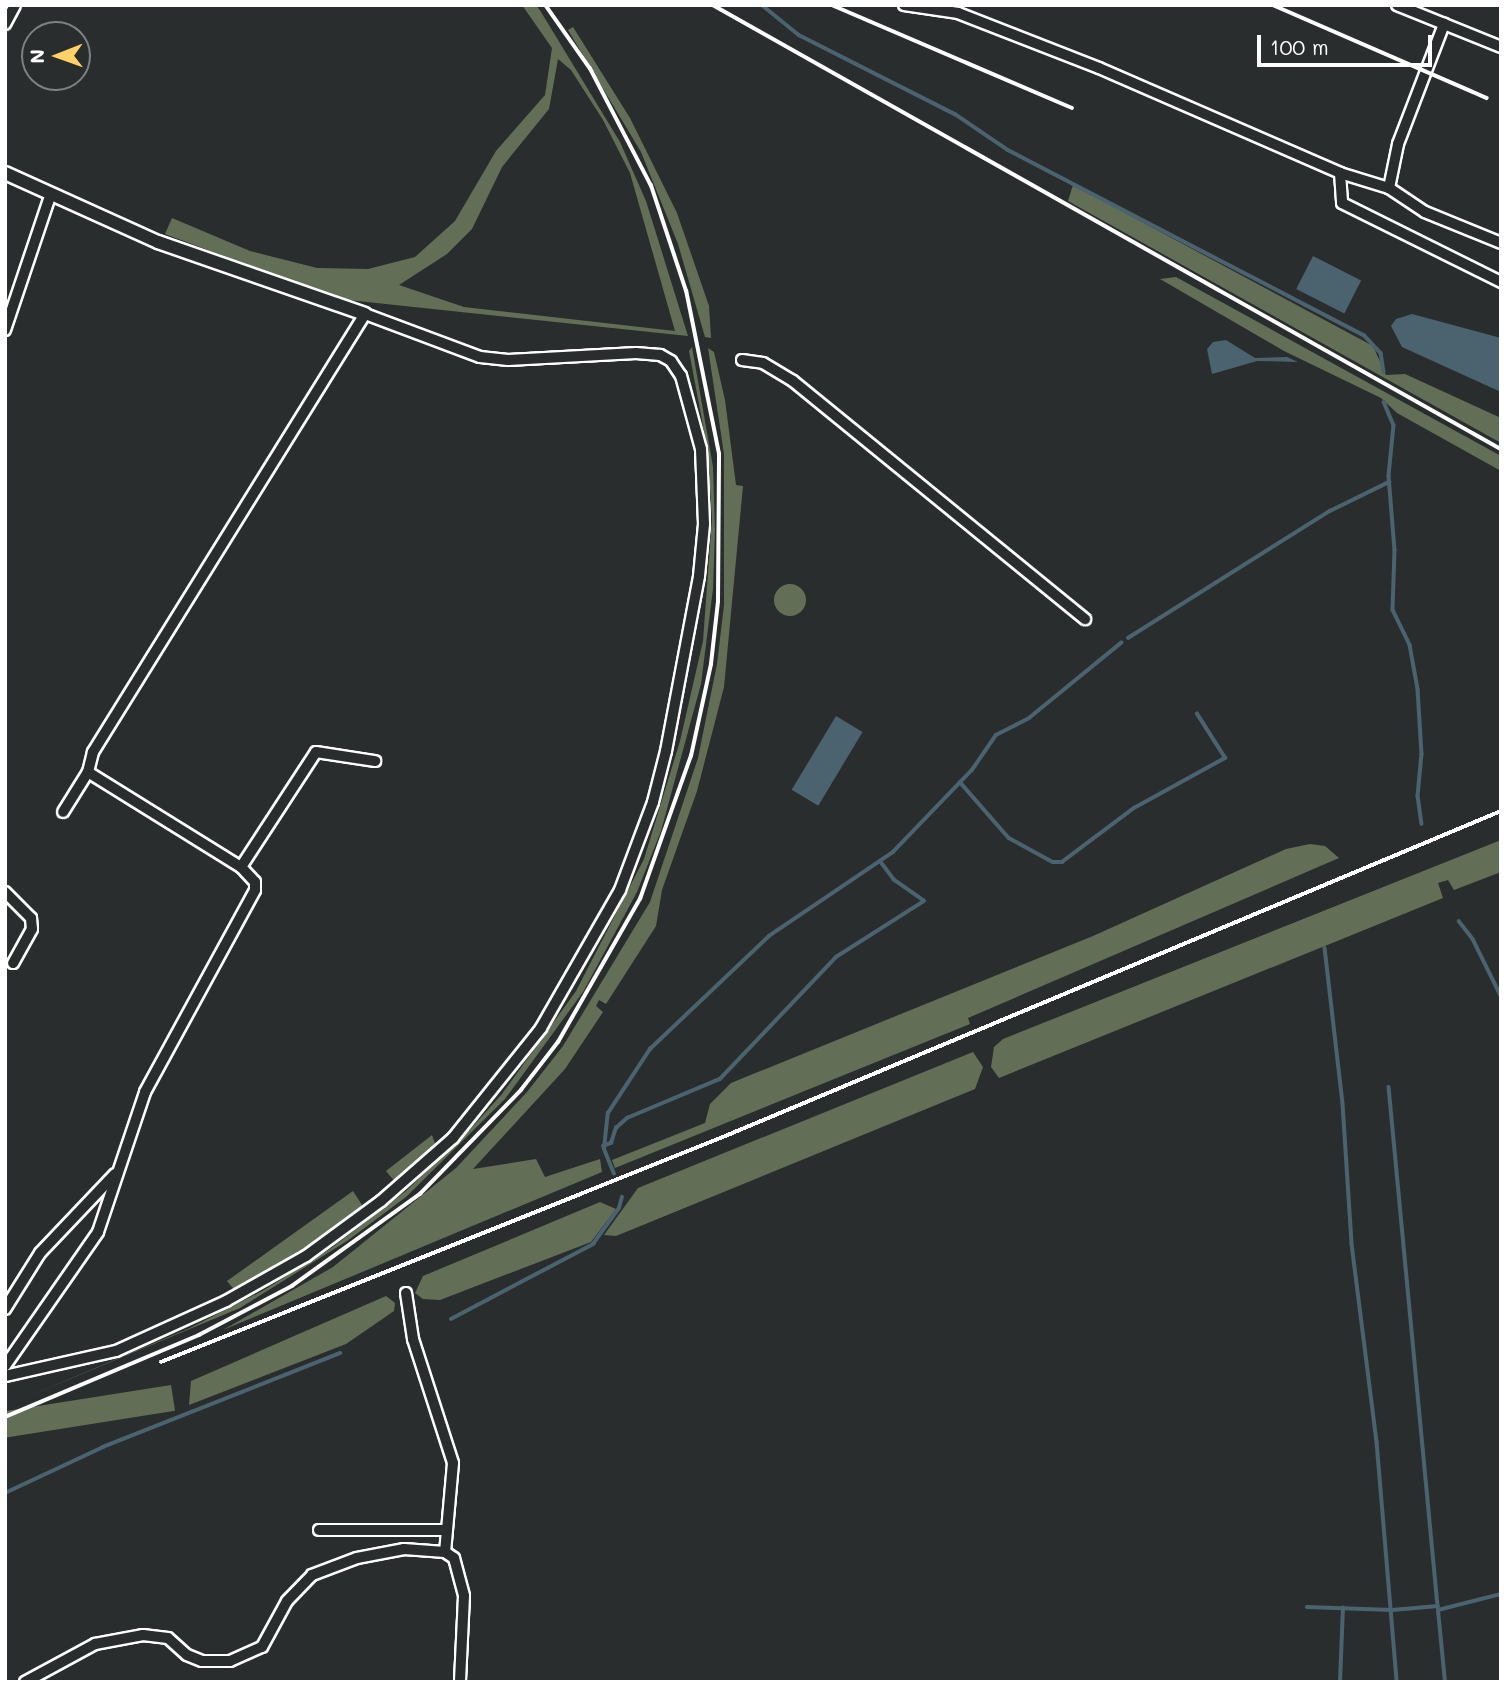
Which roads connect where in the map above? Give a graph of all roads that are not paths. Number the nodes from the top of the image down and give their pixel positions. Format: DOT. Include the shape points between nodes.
graph roads {
  1 [pos="15,5"];
  2 [pos="904,5"];
  3 [pos="1397,5"];
  4 [pos="940,8"];
  5 [pos="5,24"];
  6 [pos="1444,24"];
  7 [pos="1501,47"];
  8 [pos="5,173"];
  9 [pos="1340,173"];
  10 [pos="1389,188"];
  11 [pos="50,196"];
  12 [pos="1501,243"];
  13 [pos="1501,282"];
  14 [pos="365,314"];
  15 [pos="5,330"];
  16 [pos="742,360"];
  17 [pos="1085,619"];
  18 [pos="375,761"];
  19 [pos="88,772"];
  20 [pos="63,812"];
  21 [pos="240,867"];
  22 [pos="5,892"];
  23 [pos="13,963"];
  24 [pos="117,1172"];
  25 [pos="406,1293"];
  26 [pos="5,1309"];
  27 [pos="5,1366"];
  28 [pos="5,1376"];
  29 [pos="319,1530"];
  30 [pos="447,1530"];
  31 [pos="445,1552"];
  32 [pos="25,1682"];
  33 [pos="460,1682"];
  1 -- 5 [label="street"];
  2 -- 4 [label="street"];
  3 -- 6 [label="street"];
  4 -- 9 [label="street" via="1099,68"];
  6 -- 7 [label="street"];
  6 -- 10 [label="street" via="1398,144"];
  8 -- 11 [label="street"];
  9 -- 10 [label="street"];
  9 -- 13 [label="street" via="1342,203"];
  10 -- 12 [label="street" via="1425,212"];
  11 -- 14 [label="street" via="158,242"];
  11 -- 15 [label="street"];
  14 -- 19 [label="street" via="93,752"];
  14 -- 28 [label="street" via="480,356 508,360 660,355 681,376 701,449 703,551 666,751 636,852 593,943 541,1028 453,1138 381,1201 284,1269 203,1311 116,1351"];
  16 -- 17 [label="street" via="763,363 793,381"];
  18 -- 21 [label="street" via="316,752"];
  19 -- 20 [label="street"];
  19 -- 21 [label="street"];
  21 -- 24 [label="street" via="255,882 255,890 165,1050"];
  22 -- 23 [label="street" via="25,907 31,918 32,929"];
  24 -- 26 [label="street" via="40,1254"];
  24 -- 27 [label="street" via="98,1232"];
  25 -- 30 [label="street" via="413,1339 453,1463"];
  29 -- 30 [label="street"];
  30 -- 31 [label="street"];
  31 -- 32 [label="street" via="404,1549 356,1558 312,1575 287,1601 262,1647 230,1661 202,1661 187,1655 168,1637 143,1635 95,1644"];
  31 -- 33 [label="street" via="454,1558 464,1596"];
}
